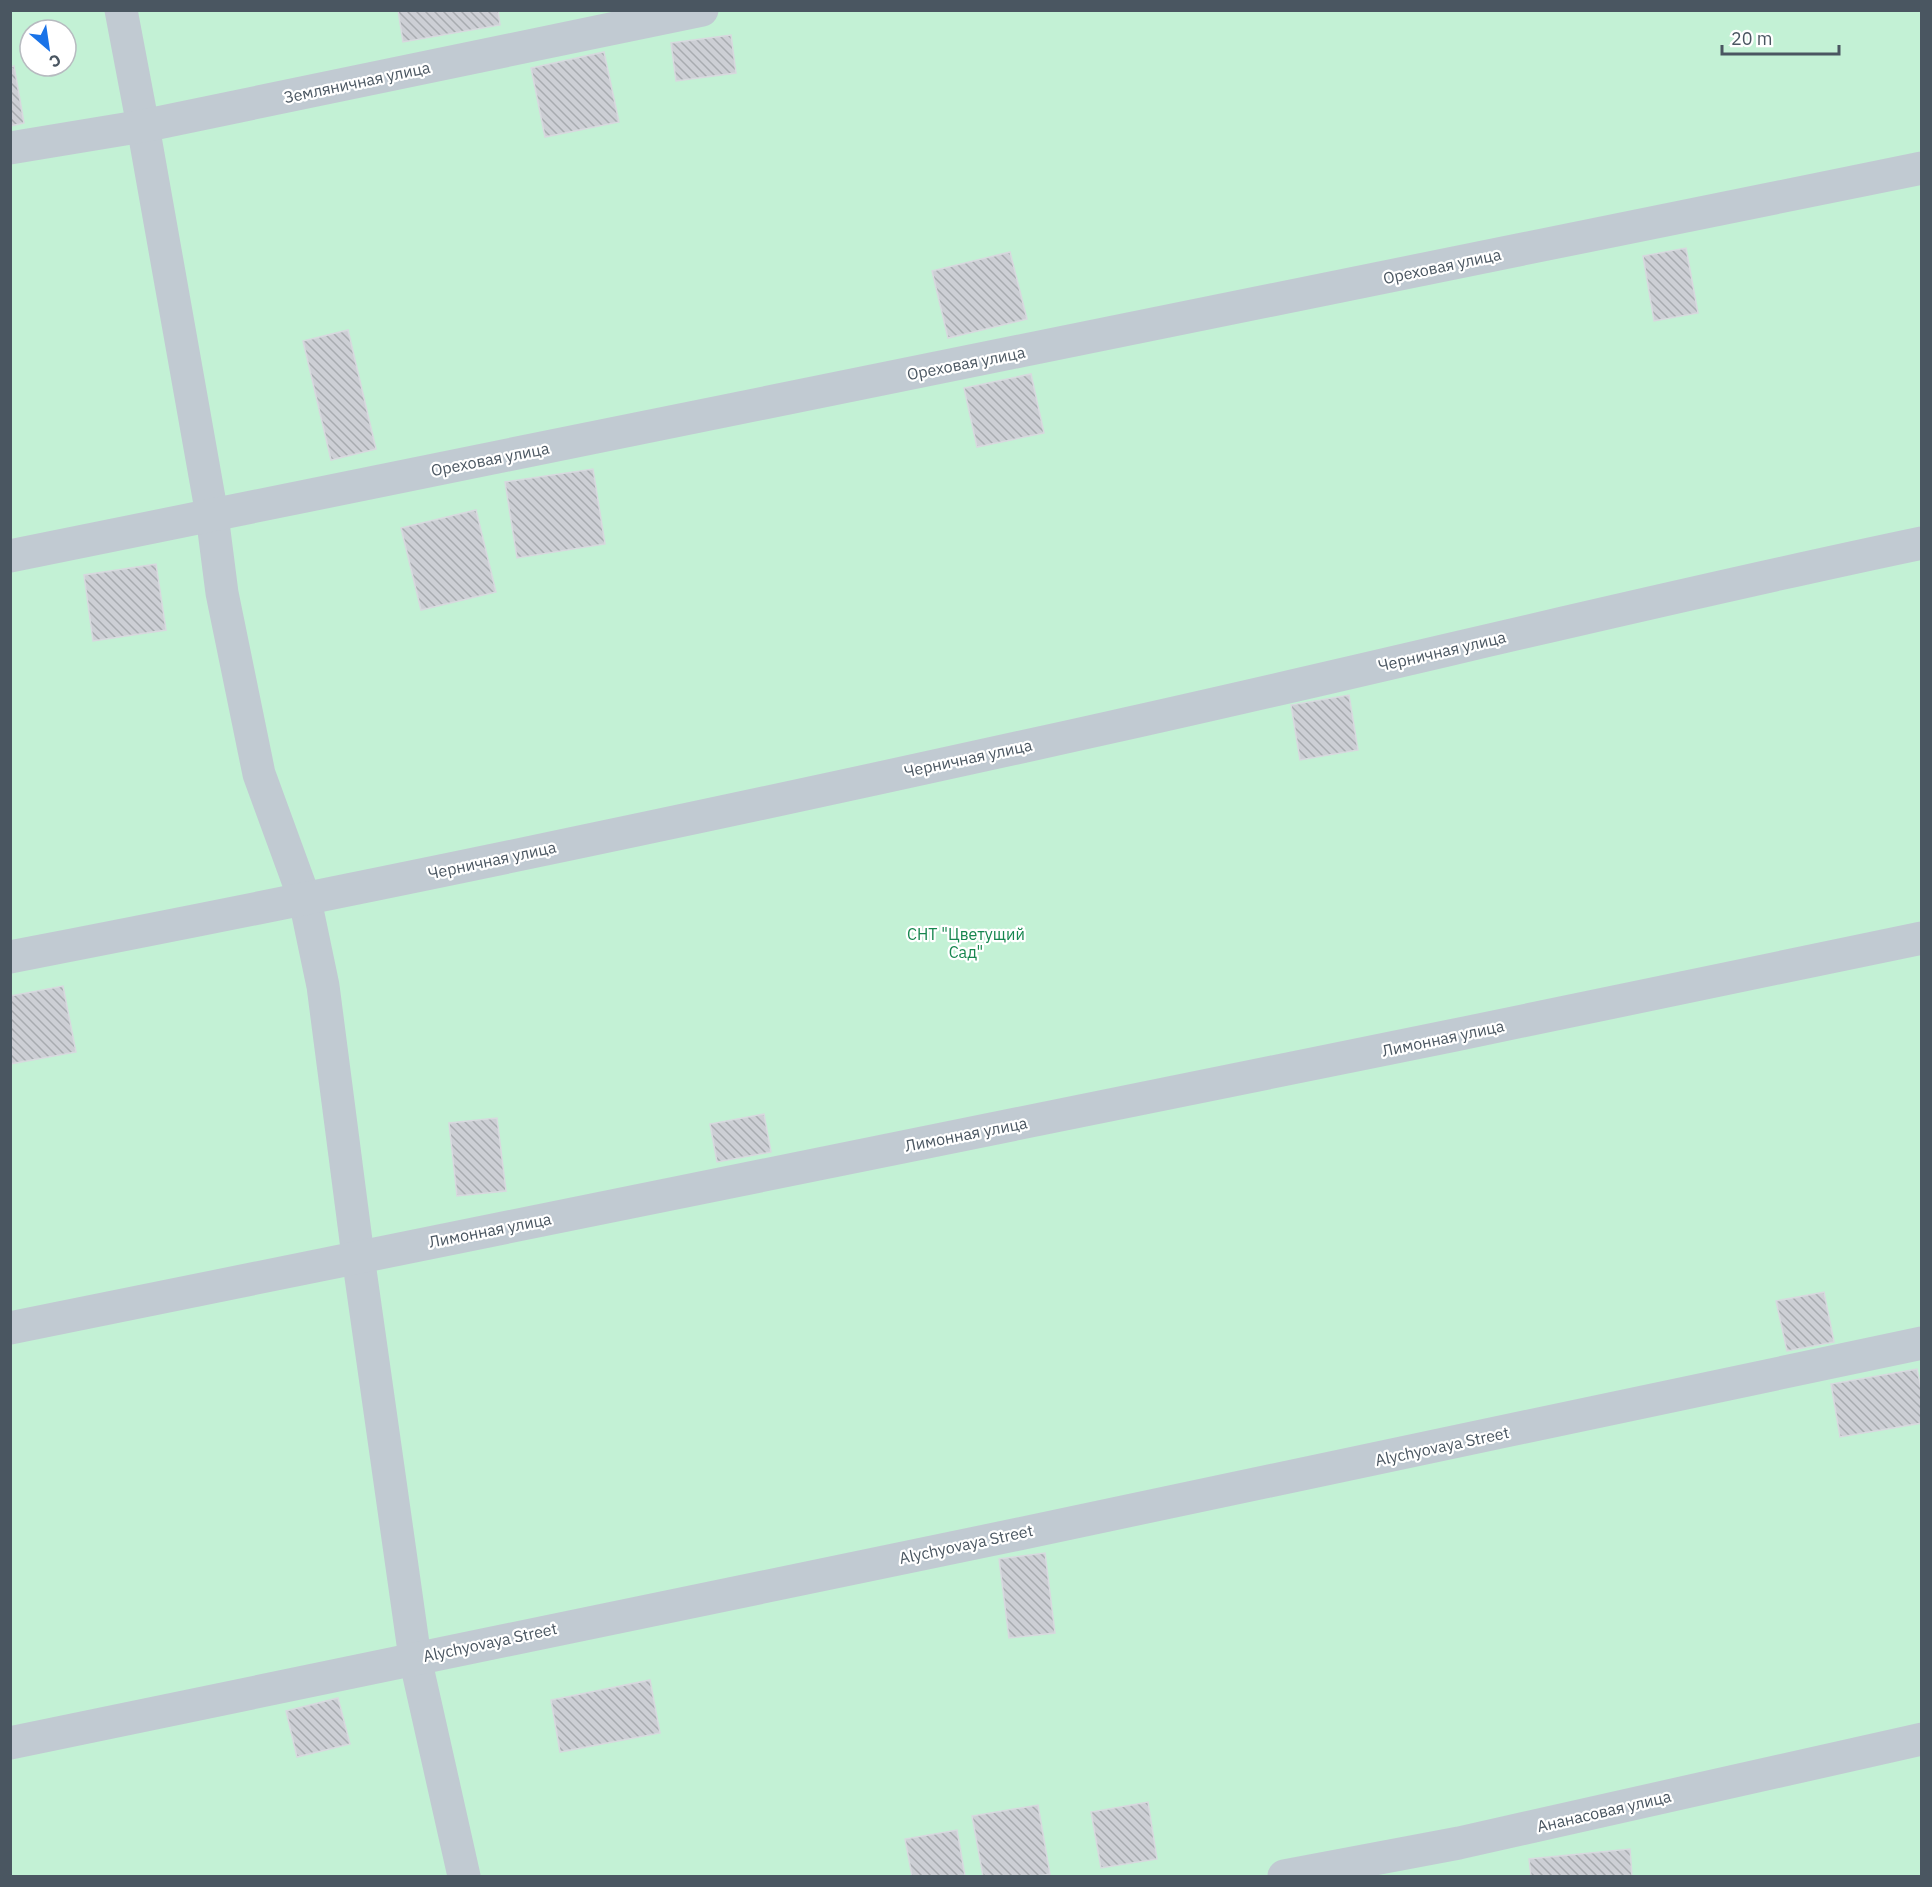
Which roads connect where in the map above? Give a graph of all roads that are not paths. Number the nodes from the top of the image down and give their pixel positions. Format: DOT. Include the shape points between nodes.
graph roads {
  1 [pos="121,10"];
  2 [pos="702,10"];
  3 [pos="143,126"];
  4 [pos="10,148"];
  5 [pos="1922,168"];
  6 [pos="212,515"];
  7 [pos="1922,543"];
  8 [pos="10,556"];
  9 [pos="305,900"];
  10 [pos="1922,938"];
  11 [pos="10,957"];
  12 [pos="358,1256"];
  13 [pos="10,1328"];
  14 [pos="1922,1343"];
  15 [pos="415,1658"];
  16 [pos="1922,1739"];
  17 [pos="10,1743"];
  18 [pos="464,1876"];
  19 [pos="1284,1876"];
  1 -- 3 [label="street"];
  2 -- 3 [label="street, Земляничная улица"];
  3 -- 4 [label="street, Земляничная улица"];
  3 -- 6 [label="street"];
  5 -- 6 [label="street, Ореховая улица"];
  6 -- 8 [label="street, Ореховая улица"];
  6 -- 9 [label="street" via="222,593 259,774"];
  7 -- 9 [label="street, Черничная улица" via="1108,728"];
  9 -- 11 [label="street, Черничная улица"];
  9 -- 12 [label="street" via="323,986"];
  10 -- 12 [label="street, Лимонная улица"];
  12 -- 13 [label="street, Лимонная улица"];
  12 -- 15 [label="street"];
  14 -- 15 [label="street, Alychyovaya Street"];
  15 -- 17 [label="street, Alychyovaya Street"];
  15 -- 18 [label="street"];
  16 -- 19 [label="street, Ананасовая улица" via="1459,1844"];
}
